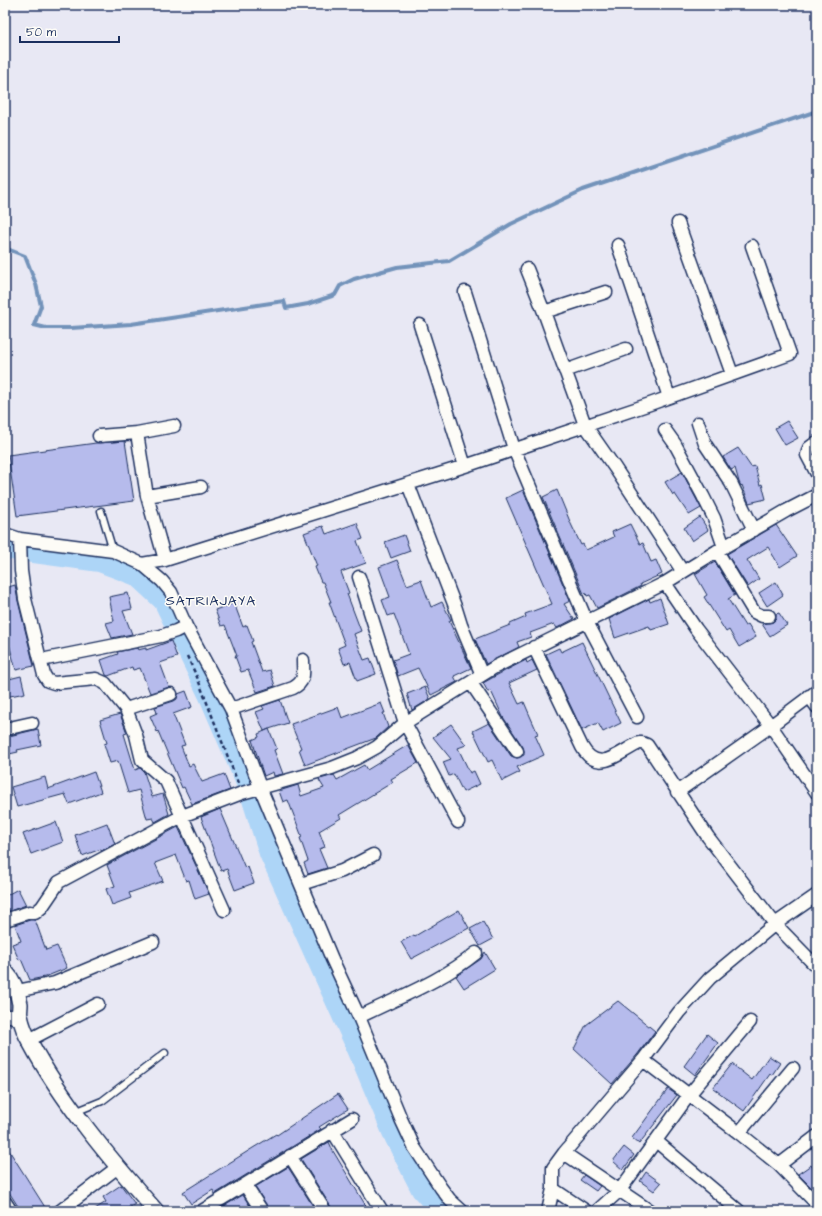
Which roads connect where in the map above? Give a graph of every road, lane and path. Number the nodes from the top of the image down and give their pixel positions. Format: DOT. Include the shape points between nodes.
graph roads {
  1 [pos="678,223"];
  2 [pos="618,245"];
  3 [pos="752,246"];
  4 [pos="528,269"];
  5 [pos="465,292"];
  6 [pos="606,292"];
  7 [pos="544,312"];
  8 [pos="420,325"];
  9 [pos="626,349"];
  10 [pos="565,371"];
  11 [pos="732,374"];
  12 [pos="670,396"];
  13 [pos="698,422"];
  14 [pos="174,426"];
  15 [pos="585,426"];
  16 [pos="665,430"];
  17 [pos="137,433"];
  18 [pos="99,436"];
  19 [pos="817,442"];
  20 [pos="514,448"];
  21 [pos="465,466"];
  22 [pos="817,474"];
  23 [pos="408,484"];
  24 [pos="201,487"];
  25 [pos="817,495"];
  26 [pos="147,496"];
  27 [pos="101,511"];
  28 [pos="754,530"];
  29 [pos="5,534"];
  30 [pos="20,538"];
  31 [pos="720,549"];
  32 [pos="113,551"];
  33 [pos="165,560"];
  34 [pos="142,564"];
  35 [pos="683,572"];
  36 [pos="359,577"];
  37 [pos="665,583"];
  38 [pos="769,616"];
  39 [pos="588,622"];
  40 [pos="186,626"];
  41 [pos="174,632"];
  42 [pos="534,647"];
  43 [pos="40,660"];
  44 [pos="303,660"];
  45 [pos="482,675"];
  46 [pos="471,683"];
  47 [pos="171,694"];
  48 [pos="813,694"];
  49 [pos="817,707"];
  50 [pos="126,709"];
  51 [pos="231,709"];
  52 [pos="637,717"];
  53 [pos="32,723"];
  54 [pos="404,723"];
  55 [pos="771,726"];
  56 [pos="5,729"];
  57 [pos="517,751"];
  58 [pos="260,787"];
  59 [pos="677,792"];
  60 [pos="242,793"];
  61 [pos="817,793"];
  62 [pos="182,816"];
  63 [pos="458,822"];
  64 [pos="373,855"];
  65 [pos="301,884"];
  66 [pos="817,895"];
  67 [pos="224,910"];
  68 [pos="5,920"];
  69 [pos="776,924"];
  70 [pos="153,942"];
  71 [pos="476,953"];
  72 [pos="817,967"];
  73 [pos="5,971"];
  74 [pos="17,991"];
  75 [pos="98,1004"];
  76 [pos="5,1016"];
  77 [pos="20,1017"];
  78 [pos="359,1017"];
  79 [pos="750,1022"];
  80 [pos="29,1040"];
  81 [pos="165,1053"];
  82 [pos="643,1060"];
  83 [pos="793,1068"];
  84 [pos="690,1095"];
  85 [pos="76,1112"];
  86 [pos="352,1119"];
  87 [pos="332,1130"];
  88 [pos="740,1133"];
  89 [pos="817,1136"];
  90 [pos="656,1141"];
  91 [pos="564,1153"];
  92 [pos="290,1156"];
  93 [pos="779,1165"];
  94 [pos="118,1168"];
  95 [pos="245,1185"];
  96 [pos="553,1189"];
  97 [pos="620,1190"];
  98 [pos="817,1204"];
  99 [pos="60,1211"];
  100 [pos="156,1211"];
  101 [pos="202,1211"];
  102 [pos="262,1211"];
  103 [pos="325,1211"];
  104 [pos="382,1211"];
  105 [pos="462,1211"];
  106 [pos="548,1211"];
  107 [pos="586,1211"];
  108 [pos="597,1211"];
  109 [pos="650,1211"];
  110 [pos="739,1211"];
  1 -- 11 [label="street"];
  2 -- 12 [label="street"];
  3 -- 11 [label="street" via="790,354"];
  4 -- 7 [label="street"];
  5 -- 20 [label="street"];
  6 -- 7 [label="street"];
  7 -- 10 [label="street"];
  8 -- 21 [label="street"];
  9 -- 10 [label="street"];
  10 -- 15 [label="street"];
  11 -- 12 [label="street"];
  12 -- 15 [label="street"];
  13 -- 28 [label="street" via="705,444 731,483"];
  14 -- 17 [label="street"];
  15 -- 20 [label="street"];
  15 -- 35 [label="street"];
  16 -- 31 [label="street" via="704,496 714,518"];
  17 -- 18 [label="street"];
  17 -- 26 [label="street"];
  19 -- 22 [label="street" via="809,448 807,455"];
  20 -- 21 [label="street"];
  20 -- 39 [label="street"];
  21 -- 23 [label="street"];
  23 -- 33 [label="street"];
  23 -- 45 [label="street"];
  24 -- 26 [label="street"];
  25 -- 28 [label="street"];
  26 -- 33 [label="street"];
  27 -- 32 [label="lane"];
  28 -- 31 [label="street"];
  29 -- 30 [label="street"];
  30 -- 32 [label="street"];
  30 -- 43 [label="street" via="24,592"];
  31 -- 35 [label="street"];
  31 -- 38 [label="street" via="754,612"];
  32 -- 34 [label="street"];
  33 -- 34 [label="street"];
  34 -- 40 [label="street" via="171,592"];
  35 -- 37 [label="street"];
  36 -- 54 [label="street"];
  37 -- 39 [label="street"];
  37 -- 55 [label="street" via="696,629"];
  39 -- 42 [label="street"];
  39 -- 52 [label="street"];
  40 -- 41 [label="street"];
  40 -- 51 [label="street"];
  41 -- 43 [label="street"];
  41 -- 60 [label="path" via="197,677"];
  42 -- 45 [label="street"];
  42 -- 59 [label="street" via="589,757 601,761 639,743 645,744"];
  43 -- 50 [label="street" via="48,681 54,683 96,679 105,683"];
  44 -- 51 [label="street" via="303,679 299,685"];
  45 -- 46 [label="street"];
  46 -- 54 [label="street"];
  46 -- 57 [label="street"];
  47 -- 50 [label="street"];
  48 -- 49 [label="street"];
  48 -- 55 [label="street"];
  50 -- 62 [label="street" via="142,760 166,781"];
  51 -- 58 [label="street"];
  53 -- 56 [label="street"];
  54 -- 58 [label="street" via="377,747 357,758 332,768"];
  54 -- 63 [label="street"];
  55 -- 59 [label="street"];
  55 -- 61 [label="street"];
  58 -- 60 [label="street"];
  58 -- 65 [label="street"];
  59 -- 69 [label="street" via="708,837"];
  60 -- 62 [label="street"];
  62 -- 67 [label="street"];
  62 -- 68 [label="street" via="59,882 35,913 30,912"];
  64 -- 65 [label="street" via="342,871"];
  65 -- 78 [label="street"];
  66 -- 69 [label="street"];
  69 -- 72 [label="street"];
  69 -- 82 [label="street" via="710,978 679,1012"];
  70 -- 74 [label="street" via="54,983"];
  71 -- 78 [label="street" via="440,977"];
  73 -- 74 [label="street"];
  74 -- 77 [label="street"];
  75 -- 80 [label="street"];
  76 -- 77 [label="street" via="17,1019"];
  77 -- 80 [label="street"];
  78 -- 105 [label="street" via="414,1147 441,1188"];
  79 -- 84 [label="street"];
  80 -- 85 [label="street" via="42,1064"];
  81 -- 85 [label="lane" via="102,1101"];
  82 -- 84 [label="street"];
  82 -- 91 [label="street"];
  83 -- 88 [label="street"];
  84 -- 88 [label="street"];
  84 -- 90 [label="street"];
  85 -- 94 [label="street"];
  86 -- 87 [label="street"];
  87 -- 92 [label="street"];
  87 -- 104 [label="street"];
  88 -- 93 [label="street"];
  89 -- 93 [label="street"];
  90 -- 97 [label="street"];
  90 -- 110 [label="street"];
  91 -- 96 [label="street" via="553,1168"];
  91 -- 97 [label="street"];
  92 -- 95 [label="street"];
  92 -- 103 [label="street"];
  93 -- 98 [label="street"];
  94 -- 99 [label="street"];
  94 -- 100 [label="street"];
  95 -- 101 [label="street"];
  95 -- 102 [label="street"];
  96 -- 106 [label="street"];
  96 -- 107 [label="street"];
  97 -- 108 [label="street"];
  97 -- 109 [label="street"];
}
